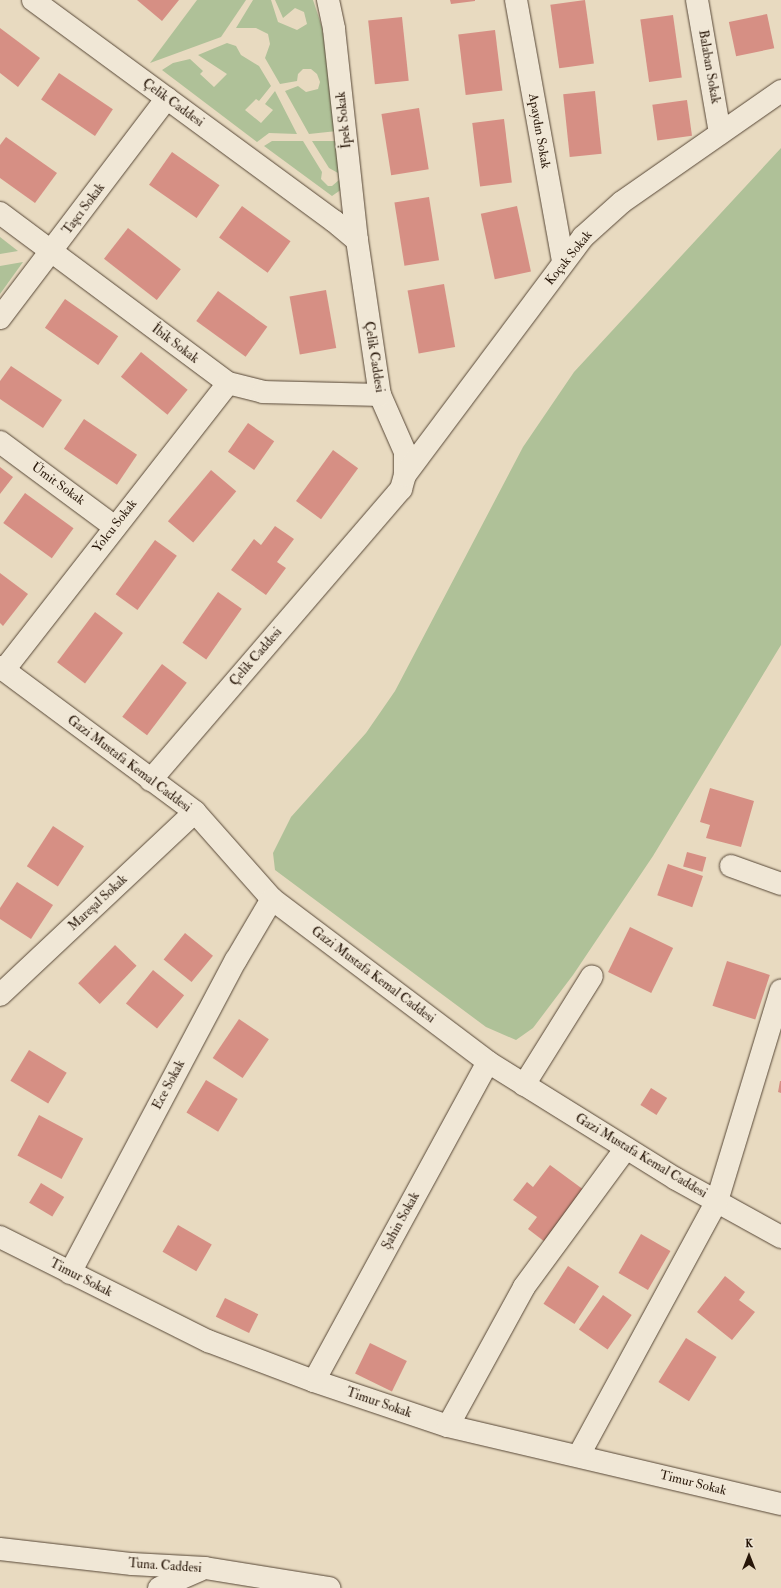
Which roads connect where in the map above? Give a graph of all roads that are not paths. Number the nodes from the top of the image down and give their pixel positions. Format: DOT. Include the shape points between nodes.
graph roads {
  1 [pos="33,0"];
  2 [pos="328,0"];
  3 [pos="516,0"];
  4 [pos="697,0"];
  5 [pos="781,91"];
  6 [pos="167,98"];
  7 [pos="720,133"];
  8 [pos="0,213"];
  9 [pos="357,240"];
  10 [pos="52,252"];
  11 [pos="563,261"];
  12 [pos="0,318"];
  13 [pos="228,383"];
  14 [pos="380,395"];
  15 [pos="0,442"];
  16 [pos="405,475"];
  17 [pos="115,527"];
  18 [pos="2,669"];
  19 [pos="151,780"];
  20 [pos="195,812"];
  21 [pos="731,866"];
  22 [pos="781,884"];
  23 [pos="272,899"];
  24 [pos="592,976"];
  25 [pos="781,990"];
  26 [pos="0,994"];
  27 [pos="774,1037"];
  28 [pos="488,1062"];
  29 [pos="524,1085"];
  30 [pos="626,1148"];
  31 [pos="717,1201"];
  32 [pos="781,1236"];
  33 [pos="0,1237"];
  34 [pos="70,1273"];
  35 [pos="314,1381"];
  36 [pos="448,1426"];
  37 [pos="579,1455"];
  38 [pos="781,1504"];
  39 [pos="0,1549"];
  40 [pos="205,1568"];
  41 [pos="159,1588"];
  42 [pos="329,1588"];
  1 -- 6 [label="street, Çelik Caddesi"];
  2 -- 9 [label="street, İpek Sokak" via="334,29"];
  3 -- 11 [label="street, Apaydın Sokak"];
  4 -- 7 [label="street, Balaban Sokak"];
  5 -- 7 [label="street, Koçak Sokak"];
  6 -- 9 [label="street, Çelik Caddesi"];
  6 -- 10 [label="street, Taşcı Sokak"];
  7 -- 11 [label="street, Koçak Sokak" via="622,202 583,238"];
  8 -- 10 [label="street, İbik Sokak"];
  9 -- 14 [label="street, Çelik Caddesi"];
  10 -- 12 [label="street, Taşcı Sokak"];
  10 -- 13 [label="street, İbik Sokak"];
  11 -- 16 [label="street, Koçak Sokak"];
  13 -- 14 [label="street, İbik Sokak" via="263,392"];
  13 -- 17 [label="street, Yolcu Sokak"];
  14 -- 16 [label="street, Çelik Caddesi" via="405,452"];
  15 -- 17 [label="street, Ümit Sokak"];
  16 -- 19 [label="street, Çelik Caddesi" via="401,489"];
  17 -- 18 [label="street, Yolcu Sokak"];
  18 -- 19 [label="street, Gazi Mustafa Kemal Caddesi"];
  19 -- 20 [label="street, Gazi Mustafa Kemal Caddesi"];
  20 -- 23 [label="street, Gazi Mustafa Kemal Caddesi"];
  20 -- 26 [label="street, Mareşal Sokak"];
  21 -- 22 [label="street"];
  23 -- 28 [label="street, Gazi Mustafa Kemal Caddesi"];
  23 -- 34 [label="street, Ece Sokak" via="236,960"];
  24 -- 29 [label="street"];
  25 -- 27 [label="street"];
  27 -- 31 [label="street"];
  28 -- 29 [label="street, Gazi Mustafa Kemal Caddesi"];
  28 -- 35 [label="street, Şahin Sokak"];
  29 -- 30 [label="street, Gazi Mustafa Kemal Caddesi"];
  30 -- 31 [label="street, Gazi Mustafa Kemal Caddesi"];
  30 -- 36 [label="street" via="524,1287"];
  31 -- 32 [label="street, Gazi Mustafa Kemal Caddesi"];
  31 -- 37 [label="street"];
  33 -- 34 [label="street, Timur Sokak"];
  34 -- 35 [label="street, Timur Sokak" via="208,1341"];
  35 -- 36 [label="street, Timur Sokak"];
  36 -- 37 [label="street, Timur Sokak"];
  37 -- 38 [label="street, Timur Sokak"];
  39 -- 40 [label="street, Tuna. Caddesi" via="132,1564"];
  40 -- 41 [label="street"];
  40 -- 42 [label="street, Tuna. Caddesi"];
}
